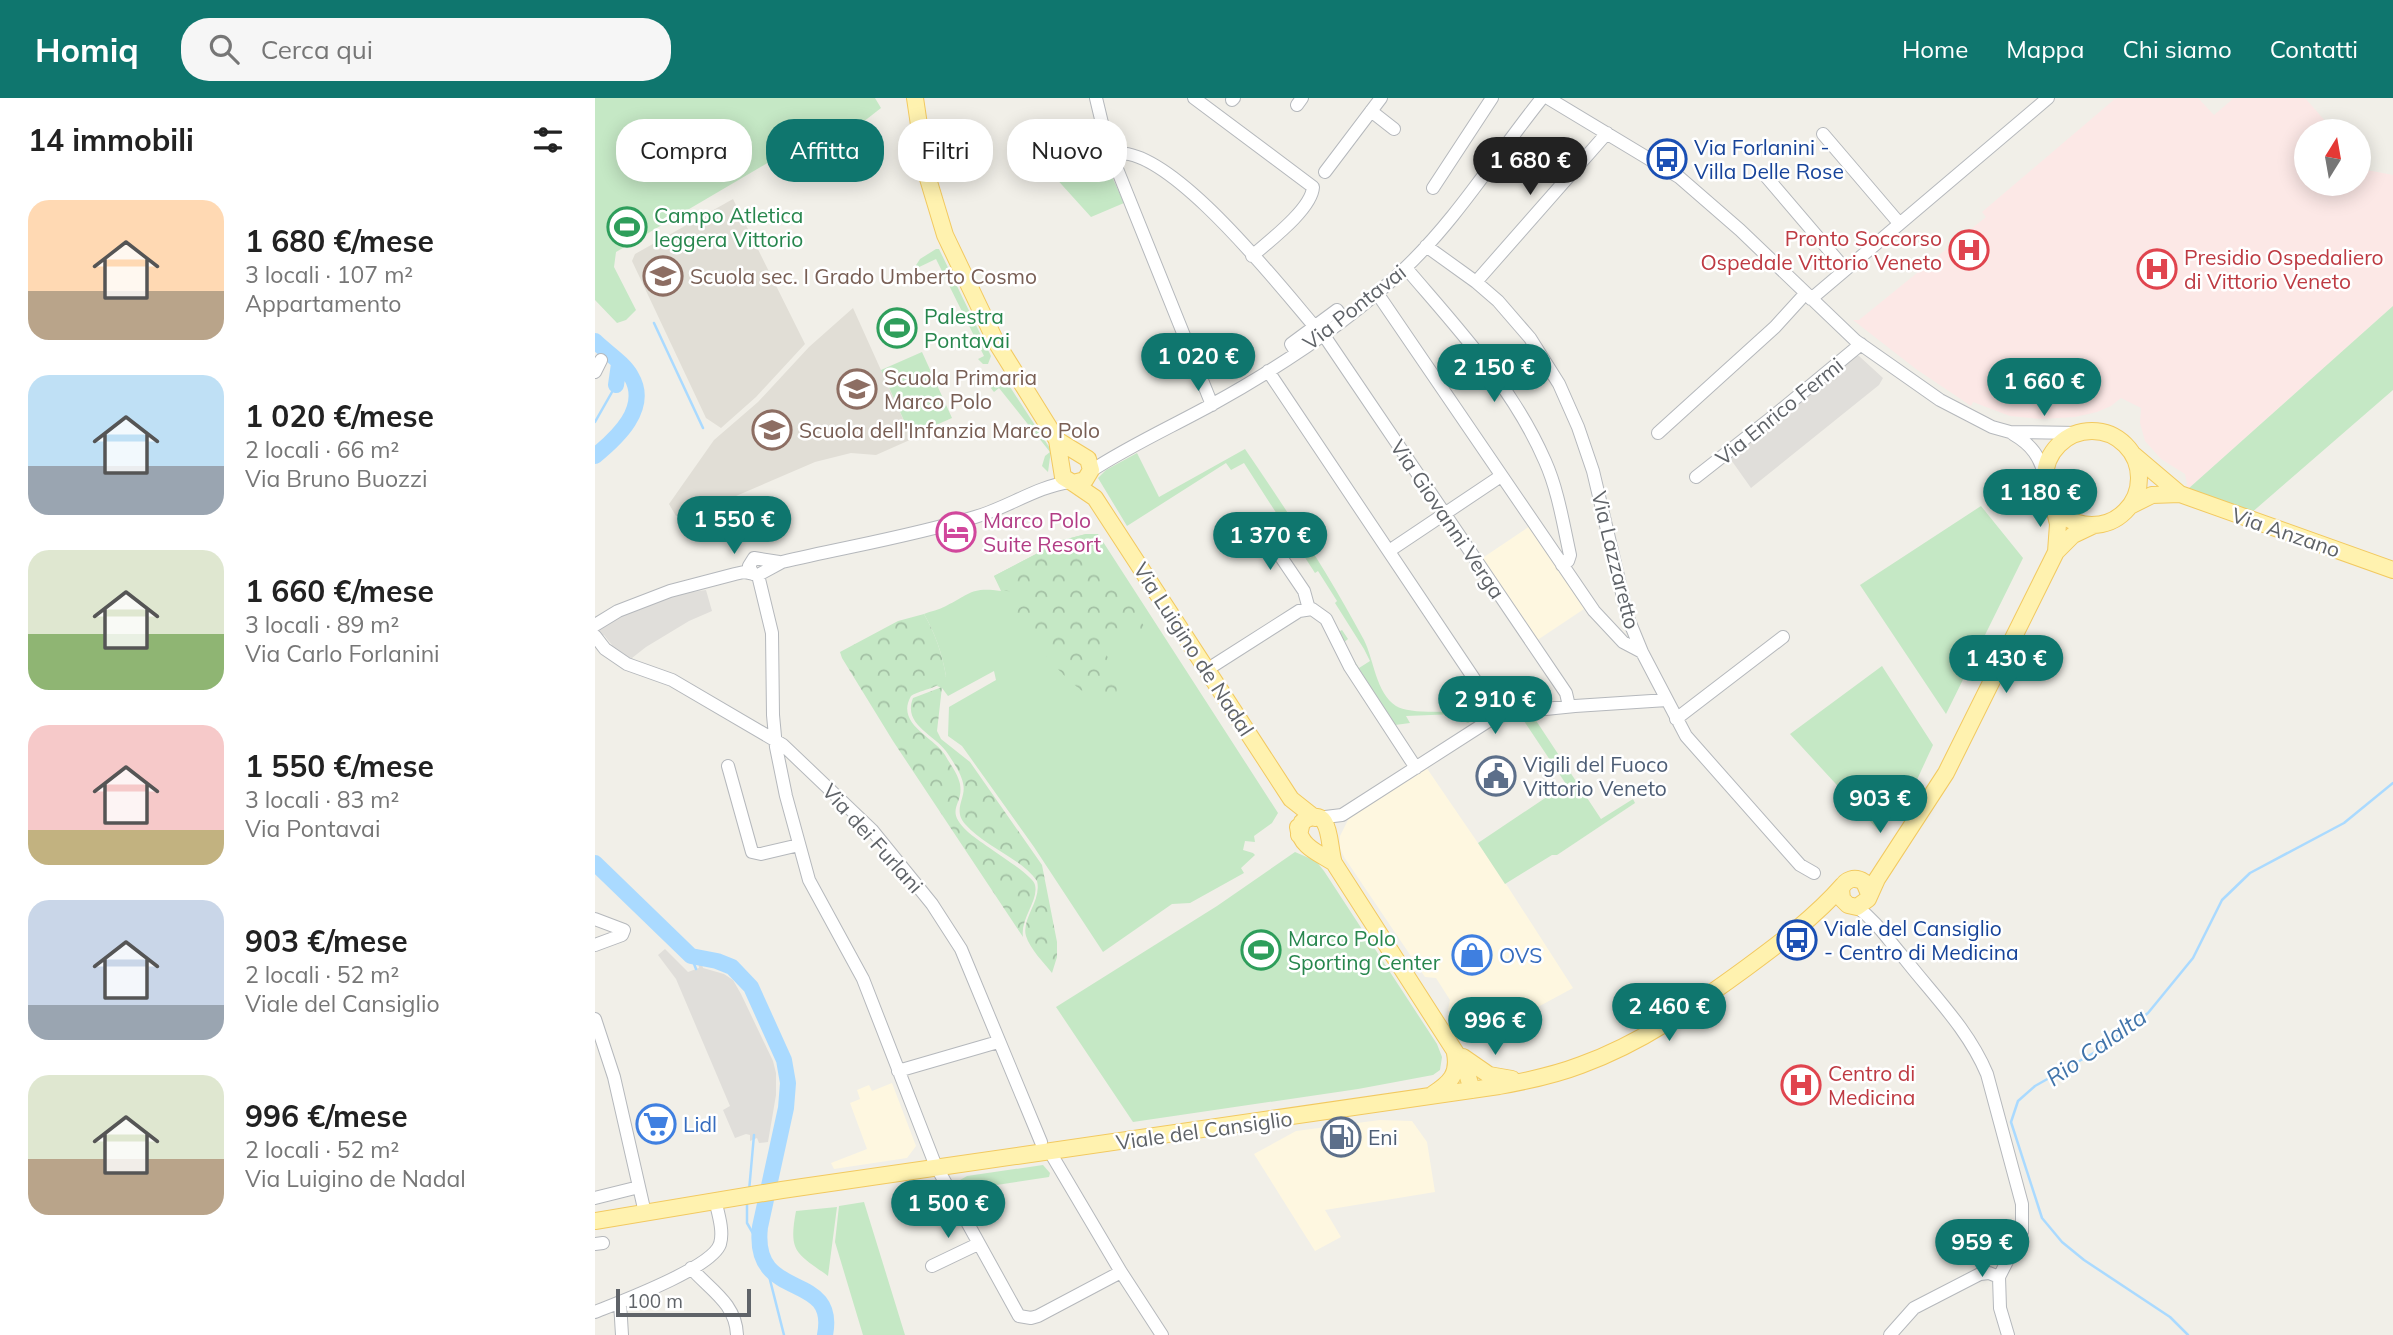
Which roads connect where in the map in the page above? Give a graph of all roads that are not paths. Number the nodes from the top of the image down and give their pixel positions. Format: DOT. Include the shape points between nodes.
graph roads {
  1 [pos="915,98"];
  2 [pos="1096,98"];
  3 [pos="1194,98"];
  4 [pos="1381,98"];
  5 [pos="1492,98"];
  6 [pos="1542,98"];
  7 [pos="1548,98"];
  8 [pos="2047,98"];
  9 [pos="1371,111"];
  10 [pos="1100,119"];
  11 [pos="1394,129"];
  12 [pos="1607,133"];
  13 [pos="1823,134"];
  14 [pos="1127,154"];
  15 [pos="1325,172"];
  16 [pos="1764,174"];
  17 [pos="1122,182"];
  18 [pos="1433,187"];
  19 [pos="1899,223"];
  20 [pos="1426,246"];
  21 [pos="1252,256"];
  22 [pos="1406,268"];
  23 [pos="1845,269"];
  24 [pos="1476,282"];
  25 [pos="1377,293"];
  26 [pos="1808,297"];
  27 [pos="1319,330"];
  28 [pos="1861,344"];
  29 [pos="1268,371"];
  30 [pos="1212,405"];
  31 [pos="2010,432"];
  32 [pos="1658,433"];
  33 [pos="2078,433"];
  34 [pos="1058,440"];
  35 [pos="2133,454"];
  36 [pos="1086,464"];
  37 [pos="1061,465"];
  38 [pos="1501,476"];
  39 [pos="1696,477"];
  40 [pos="2045,477"];
  41 [pos="1072,483"];
  42 [pos="1040,491"];
  43 [pos="2180,494"];
  44 [pos="1095,498"];
  45 [pos="2053,503"];
  46 [pos="2130,506"];
  47 [pos="1445,513"];
  48 [pos="2094,525"];
  49 [pos="1260,526"];
  50 [pos="1389,551"];
  51 [pos="2056,552"];
  52 [pos="1562,565"];
  53 [pos="2393,569"];
  54 [pos="759,570"];
  55 [pos="1309,609"];
  56 [pos="595,625"];
  57 [pos="595,636"];
  58 [pos="1783,637"];
  59 [pos="1642,652"];
  60 [pos="1207,670"];
  61 [pos="1667,700"];
  62 [pos="1569,706"];
  63 [pos="1499,716"];
  64 [pos="1676,719"];
  65 [pos="775,740"];
  66 [pos="729,766"];
  67 [pos="807,767"];
  68 [pos="1416,768"];
  69 [pos="782,775"];
  70 [pos="1292,801"];
  71 [pos="1340,816"];
  72 [pos="1919,817"];
  73 [pos="1316,818"];
  74 [pos="1329,835"];
  75 [pos="1304,841"];
  76 [pos="799,845"];
  77 [pos="1334,863"];
  78 [pos="1814,873"];
  79 [pos="1849,881"];
  80 [pos="1861,901"];
  81 [pos="595,919"];
  82 [pos="1779,944"];
  83 [pos="595,945"];
  84 [pos="595,1019"];
  85 [pos="998,1042"];
  86 [pos="1455,1051"];
  87 [pos="898,1071"];
  88 [pos="1528,1080"];
  89 [pos="1472,1090"];
  90 [pos="1429,1097"];
  91 [pos="1046,1147"];
  92 [pos="938,1168"];
  93 [pos="639,1187"];
  94 [pos="595,1198"];
  95 [pos="715,1200"];
  96 [pos="645,1213"];
  97 [pos="595,1221"];
  98 [pos="978,1244"];
  99 [pos="932,1266"];
  100 [pos="691,1268"];
  101 [pos="1121,1272"];
  102 [pos="1999,1277"];
  103 [pos="620,1302"];
  104 [pos="595,1312"];
  105 [pos="622,1335"];
  106 [pos="737,1335"];
  107 [pos="1162,1335"];
  108 [pos="1890,1335"];
  109 [pos="2008,1335"];
  1 -- 34 [label="main road" via="926,172 947,240 1007,361"];
  2 -- 10 [label="street"];
  3 -- 21 [label="street" via="1313,187 1295,216"];
  4 -- 9 [label="street"];
  5 -- 18 [label="street"];
  6 -- 20 [label="street, Via Pontavai"];
  7 -- 12 [label="street"];
  8 -- 19 [label="street"];
  9 -- 11 [label="street"];
  9 -- 15 [label="street"];
  12 -- 24 [label="street"];
  12 -- 26 [label="street" via="1694,190"];
  13 -- 19 [label="street"];
  14 -- 21 [label="street, Via Giovanni Verga" via="1168,175 1208,206"];
  16 -- 23 [label="street"];
  17 -- 30 [label="street"];
  19 -- 23 [label="street"];
  20 -- 22 [label="street, Via Pontavai"];
  20 -- 24 [label="street, Via Lazzaretto"];
  21 -- 27 [label="street, Via Giovanni Verga"];
  22 -- 25 [label="street, Via Pontavai"];
  22 -- 52 [label="street" via="1486,363 1537,443 1551,477 1570,555"];
  23 -- 26 [label="street"];
  24 -- 59 [label="street, Via Lazzaretto" via="1530,338 1570,408 1593,471 1625,610"];
  25 -- 27 [label="street, Via Pontavai" via="1343,319"];
  25 -- 38 [label="street"];
  26 -- 28 [label="street"];
  26 -- 32 [label="street"];
  27 -- 29 [label="street, Via Pontavai"];
  27 -- 47 [label="street, Via Giovanni Verga"];
  28 -- 31 [label="street" via="1940,400"];
  28 -- 39 [label="street, Via Enrico Fermi"];
  29 -- 30 [label="street, Via Pontavai"];
  29 -- 50 [label="street"];
  30 -- 36 [label="street, Via Pontavai" via="1114,456"];
  31 -- 33 [label="street"];
  31 -- 40 [label="street" via="2034,450"];
  33 -- 35 [label="main road" via="2106,433"];
  33 -- 40 [label="main road" via="2058,445"];
  34 -- 36 [label="main road"];
  34 -- 37 [label="main road"];
  35 -- 43 [label="main road, Via Anzano"];
  35 -- 46 [label="main road" via="2139,486"];
  36 -- 37 [label="main road" via="1067,455"];
  36 -- 41 [label="main road" via="1082,482"];
  36 -- 44 [label="main road, Via Luigino de Nadal"];
  37 -- 41 [label="main road" via="1063,477"];
  37 -- 42 [label="street" via="1052,482"];
  38 -- 47 [label="street"];
  38 -- 52 [label="street"];
  40 -- 45 [label="main road"];
  41 -- 42 [label="street"];
  41 -- 44 [label="main road, Via Luigino de Nadal"];
  42 -- 54 [label="street" via="965,520"];
  43 -- 46 [label="main road, Via Anzano" via="2152,495"];
  43 -- 53 [label="main road, Via Anzano"];
  44 -- 60 [label="main road, Via Luigino de Nadal"];
  45 -- 48 [label="main road" via="2071,520"];
  45 -- 51 [label="main road, Viale del Cansiglio" via="2058,524"];
  46 -- 48 [label="main road" via="2114,520"];
  47 -- 50 [label="street"];
  47 -- 62 [label="street, Via Giovanni Verga" via="1566,693"];
  48 -- 51 [label="main road, Viale del Cansiglio" via="2073,535"];
  49 -- 55 [label="street" via="1306,595"];
  50 -- 63 [label="street"];
  51 -- 72 [label="main road, Viale del Cansiglio" via="1946,773"];
  52 -- 59 [label="street" via="1605,624"];
  54 -- 56 [label="street" via="682,587 618,611"];
  54 -- 65 [label="street" via="772,633"];
  55 -- 60 [label="street" via="1295,613"];
  55 -- 68 [label="street" via="1326,619 1350,667"];
  57 -- 65 [label="street, Via dei Furlani" via="627,664 666,676"];
  58 -- 64 [label="street"];
  59 -- 61 [label="street, Via Lazzaretto"];
  60 -- 70 [label="main road, Via Luigino de Nadal"];
  61 -- 62 [label="street"];
  61 -- 64 [label="street, Via Lazzaretto"];
  62 -- 63 [label="street"];
  63 -- 68 [label="street"];
  64 -- 78 [label="street, Via Lazzaretto" via="1800,865"];
  65 -- 67 [label="street, Via dei Furlani"];
  65 -- 69 [label="street"];
  66 -- 76 [label="street" via="752,852"];
  67 -- 69 [label="street" via="792,763"];
  67 -- 85 [label="street, Via dei Furlani" via="872,830 941,917 973,974"];
  68 -- 71 [label="street"];
  69 -- 76 [label="street"];
  70 -- 73 [label="main road, Via Luigino de Nadal"];
  70 -- 75 [label="main road, Via Luigino de Nadal"];
  71 -- 73 [label="street"];
  71 -- 74 [label="street"];
  72 -- 79 [label="main road, Viale del Cansiglio" via="1875,870"];
  72 -- 80 [label="main road, Viale del Cansiglio"];
  73 -- 74 [label="main road, Via Luigino de Nadal" via="1327,825"];
  73 -- 75 [label="main road" via="1302,822"];
  74 -- 75 [label="main road" via="1315,848"];
  74 -- 77 [label="main road, Via Luigino de Nadal"];
  75 -- 77 [label="main road, Via Luigino de Nadal"];
  76 -- 87 [label="street" via="812,889 863,979"];
  77 -- 86 [label="main road, Via Luigino de Nadal"];
  79 -- 80 [label="main road" via="1864,882"];
  79 -- 80 [label="main road" via="1840,894"];
  79 -- 82 [label="main road, Viale del Cansiglio"];
  80 -- 82 [label="main road, Viale del Cansiglio" via="1836,908"];
  80 -- 102 [label="street" via="1953,1015 1987,1074 2022,1205 2022,1232"];
  81 -- 83 [label="street" via="624,930"];
  82 -- 88 [label="main road, Viale del Cansiglio" via="1639,1040 1582,1065"];
  84 -- 93 [label="street" via="614,1077"];
  85 -- 87 [label="street"];
  85 -- 91 [label="street, Via dei Furlani"];
  86 -- 88 [label="main road, Via Luigino de Nadal" via="1489,1075"];
  86 -- 89 [label="main road, Via Luigino de Nadal"];
  86 -- 90 [label="main road" via="1452,1079"];
  87 -- 92 [label="street"];
  88 -- 89 [label="main road, Viale del Cansiglio"];
  89 -- 90 [label="main road, Viale del Cansiglio"];
  90 -- 91 [label="main road, Viale del Cansiglio"];
  91 -- 92 [label="main road, Viale del Cansiglio"];
  91 -- 101 [label="street, Via dei Furlani"];
  92 -- 95 [label="main road, Viale del Cansiglio"];
  92 -- 98 [label="street"];
  93 -- 94 [label="street"];
  93 -- 96 [label="street"];
  95 -- 96 [label="main road, Viale del Cansiglio"];
  95 -- 100 [label="street" via="720,1244 711,1256"];
  96 -- 97 [label="main road, Viale del Cansiglio"];
  98 -- 99 [label="street"];
  98 -- 101 [label="street" via="1013,1309 1025,1318 1038,1316"];
  100 -- 103 [label="street" via="658,1288"];
  100 -- 106 [label="street" via="723,1298"];
  101 -- 107 [label="street, Via dei Furlani"];
  102 -- 108 [label="street" via="1980,1274 1914,1308"];
  102 -- 109 [label="street" via="2000,1308"];
  103 -- 104 [label="street"];
  103 -- 105 [label="street"];
}
